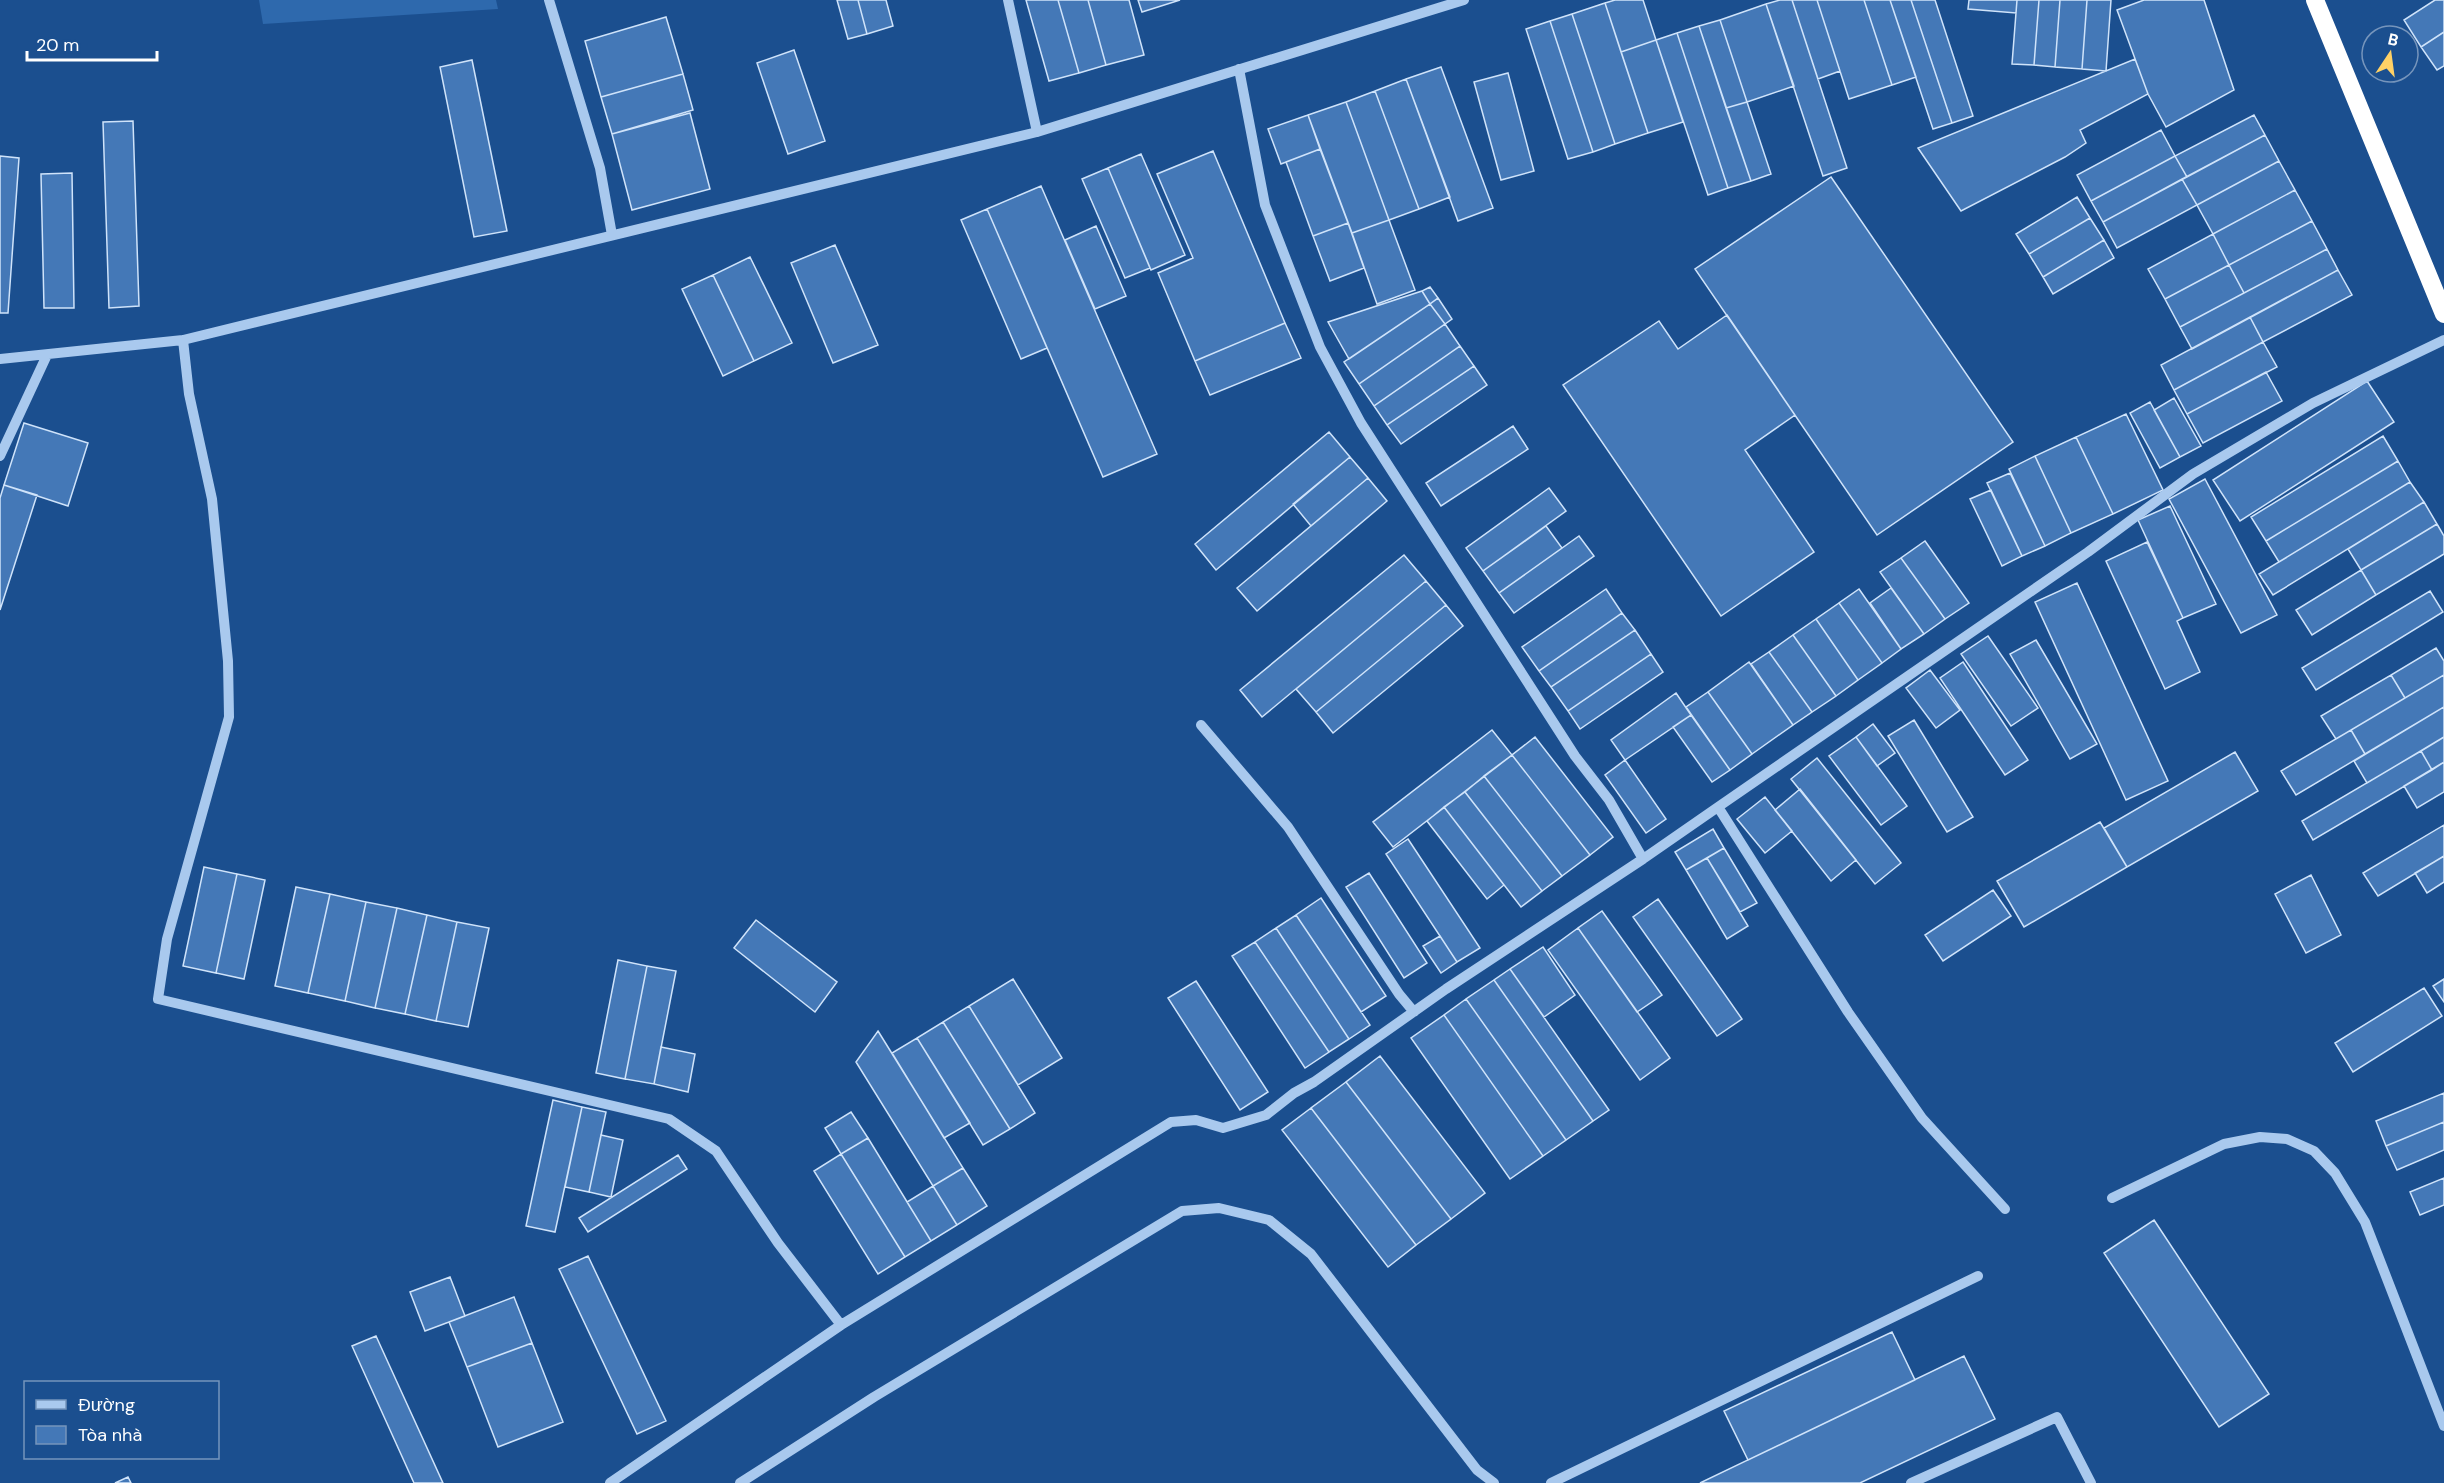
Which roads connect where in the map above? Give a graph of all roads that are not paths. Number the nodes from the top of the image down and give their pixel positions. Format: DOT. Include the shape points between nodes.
graph roads {
  1 [pos="549,0"];
  2 [pos="1008,0"];
  3 [pos="1464,0"];
  4 [pos="2315,0"];
  5 [pos="1239,69"];
  6 [pos="1037,132"];
  7 [pos="612,235"];
  8 [pos="2444,314"];
  9 [pos="183,340"];
  10 [pos="2444,340"];
  11 [pos="47,355"];
  12 [pos="0,359"];
  13 [pos="0,456"];
  14 [pos="1201,725"];
  15 [pos="1718,807"];
  16 [pos="1643,860"];
  17 [pos="1414,1012"];
  18 [pos="2112,1198"];
  19 [pos="2005,1209"];
  20 [pos="1978,1276"];
  21 [pos="841,1324"];
  22 [pos="2444,1426"];
  23 [pos="610,1483"];
  24 [pos="740,1483"];
  25 [pos="1494,1483"];
  26 [pos="1551,1483"];
  27 [pos="1911,1483"];
  28 [pos="2091,1483"];
  1 -- 7 [label="street" via="600,168"];
  2 -- 6 [label="street"];
  3 -- 5 [label="street"];
  4 -- 8 [label="highway"];
  5 -- 6 [label="street"];
  5 -- 16 [label="street" via="1265,205 1320,347 1361,423 1570,747 1609,800"];
  6 -- 7 [label="street"];
  7 -- 9 [label="street"];
  9 -- 11 [label="street"];
  9 -- 21 [label="street" via="189,394 212,499 228,661 229,717 167,939 158,999 669,1119 716,1151 778,1243"];
  10 -- 15 [label="street" via="2313,403 2193,474 2088,552"];
  11 -- 12 [label="street"];
  11 -- 13 [label="street"];
  14 -- 17 [label="street" via="1288,827"];
  15 -- 16 [label="street"];
  15 -- 19 [label="street" via="1848,1012 1922,1118"];
  16 -- 17 [label="street"];
  17 -- 21 [label="street" via="1266,1115 1223,1128 1196,1120 1171,1122"];
  18 -- 22 [label="street" via="2224,1144 2260,1137 2287,1139 2314,1151 2335,1173 2365,1222"];
  20 -- 26 [label="street"];
  21 -- 23 [label="street"];
  24 -- 25 [label="street" via="874,1397 1182,1211 1219,1208 1269,1220 1311,1254 1477,1470"];
  27 -- 28 [label="street" via="2057,1417"];
}
